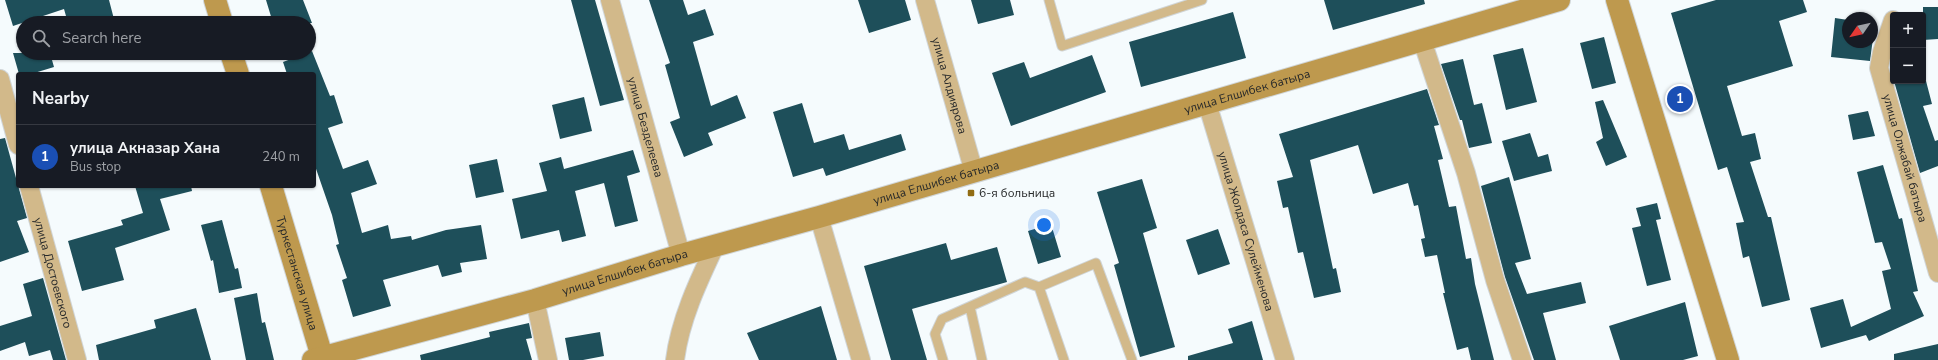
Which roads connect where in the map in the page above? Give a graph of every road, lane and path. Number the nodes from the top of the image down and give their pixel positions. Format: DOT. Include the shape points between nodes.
graph roads {
  1 [pos="216,0"];
  2 [pos="610,0"];
  3 [pos="925,0"];
  4 [pos="1049,0"];
  5 [pos="1202,0"];
  6 [pos="1559,0"];
  7 [pos="1617,0"];
  8 [pos="220,16"];
  9 [pos="1890,29"];
  10 [pos="1422,40"];
  11 [pos="233,60"];
  12 [pos="237,72"];
  13 [pos="0,79"];
  14 [pos="1207,103"];
  15 [pos="16,138"];
  16 [pos="974,172"];
  17 [pos="30,188"];
  18 [pos="272,188"];
  19 [pos="819,217"];
  20 [pos="715,246"];
  21 [pos="681,255"];
  22 [pos="1938,273"];
  23 [pos="1039,287"];
  24 [pos="534,300"];
  25 [pos="970,307"];
  26 [pos="320,359"];
  27 [pos="77,360"];
  28 [pos="548,360"];
  29 [pos="675,360"];
  30 [pos="861,360"];
  31 [pos="942,360"];
  32 [pos="982,360"];
  33 [pos="1064,360"];
  34 [pos="1132,360"];
  35 [pos="1285,360"];
  36 [pos="1522,360"];
  37 [pos="1728,360"];
  1 -- 8 [label="street"];
  2 -- 21 [label="street, улица Безделеева"];
  3 -- 16 [label="street, улица Алдиярова"];
  4 -- 5 [label="lane" via="1062,46"];
  6 -- 10 [label="street, улица Елшибек батыра"];
  7 -- 37 [label="street"];
  9 -- 22 [label="street, улица Олжабай батыра" via="1879,68"];
  10 -- 14 [label="street, улица Елшибек батыра"];
  10 -- 36 [label="street" via="1466,173 1495,280"];
  11 -- 12 [label="street"];
  13 -- 15 [label="street"];
  14 -- 16 [label="street, улица Елшибек батыра"];
  14 -- 35 [label="street, улица Жолдаса Сулейменова"];
  16 -- 19 [label="street, улица Елшибек батыра"];
  17 -- 27 [label="street, улица Достоевского"];
  18 -- 26 [label="street, Туркестанская улица"];
  19 -- 20 [label="street, улица Елшибек батыра"];
  19 -- 30 [label="street"];
  20 -- 21 [label="street, улица Елшибек батыра"];
  20 -- 29 [label="street" via="695,289 677,344"];
  21 -- 24 [label="street, улица Елшибек батыра"];
  23 -- 25 [label="lane" via="1025,282"];
  23 -- 33 [label="lane"];
  23 -- 34 [label="lane" via="1096,263"];
  24 -- 26 [label="street, улица Елшибек батыра"];
  24 -- 28 [label="street"];
  25 -- 31 [label="lane" via="942,319 935,334"];
  25 -- 32 [label="lane"];
}
